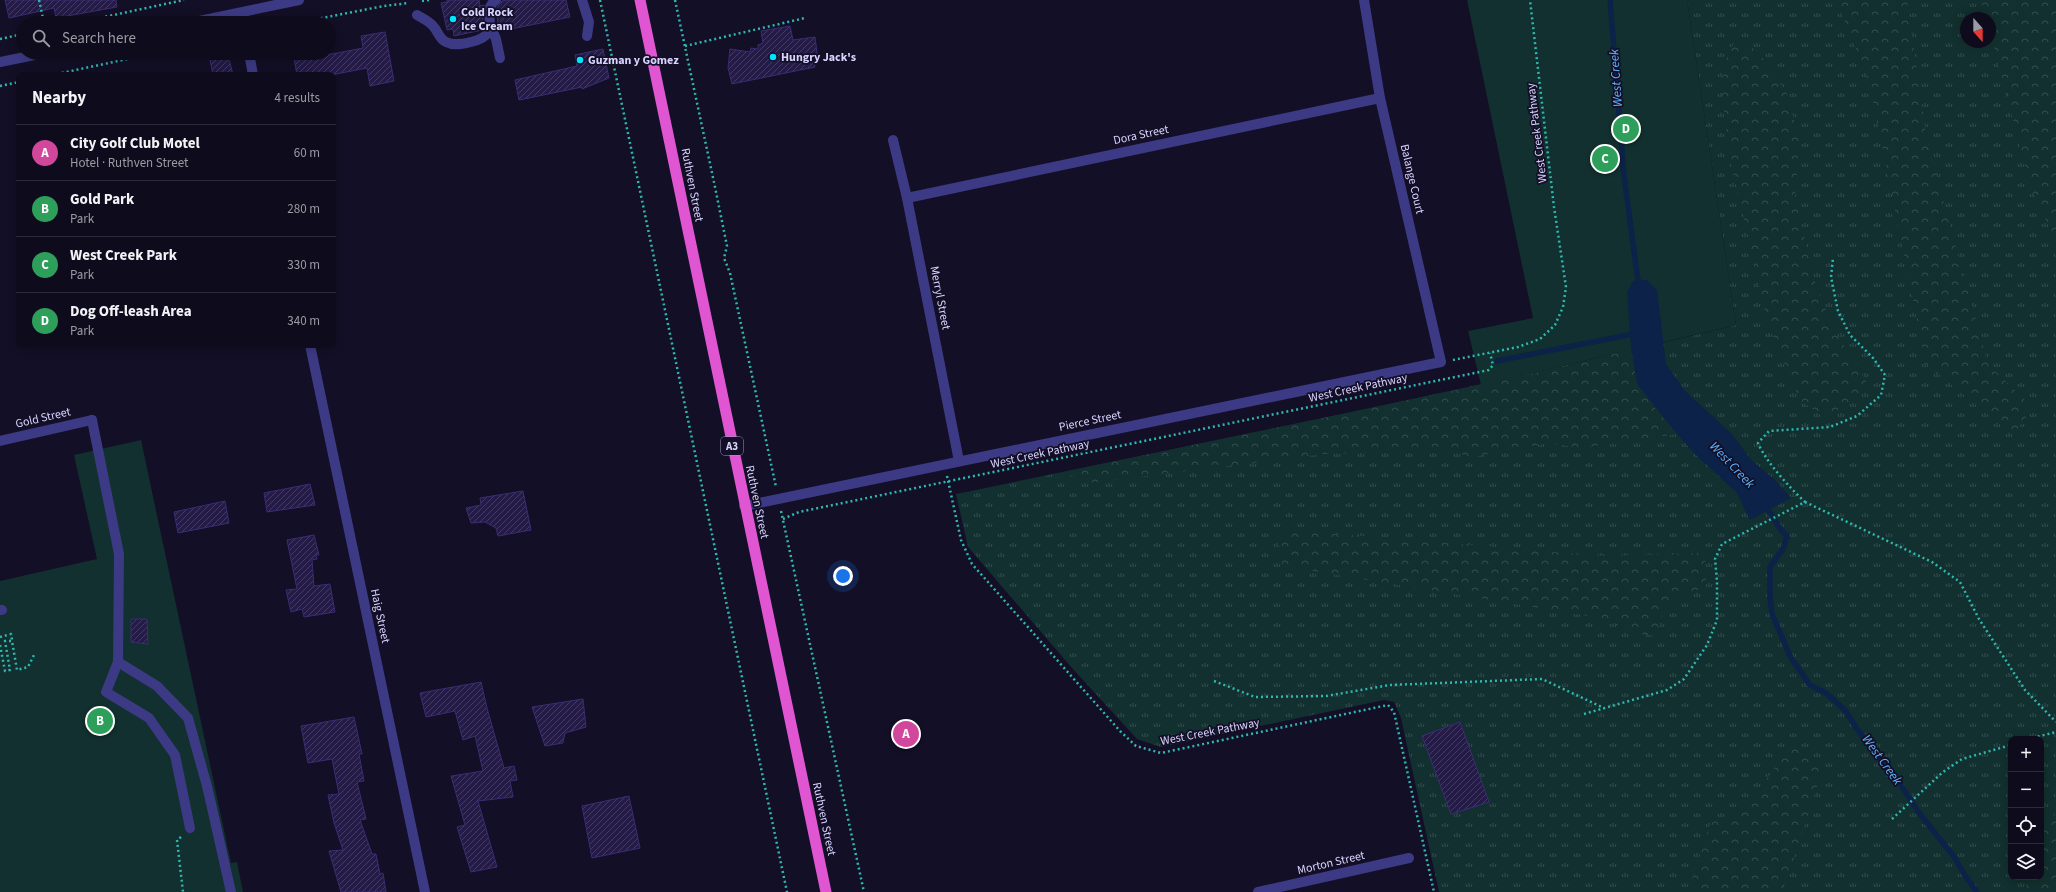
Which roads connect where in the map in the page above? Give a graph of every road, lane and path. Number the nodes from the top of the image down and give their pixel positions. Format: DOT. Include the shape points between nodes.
graph roads {
  1 [pos="39,0"];
  2 [pos="184,0"];
  3 [pos="299,0"];
  4 [pos="430,0"];
  5 [pos="496,0"];
  6 [pos="582,0"];
  7 [pos="600,0"];
  8 [pos="640,0"];
  9 [pos="675,0"];
  10 [pos="1364,0"];
  11 [pos="1530,0"];
  12 [pos="240,13"];
  13 [pos="417,15"];
  14 [pos="42,16"];
  15 [pos="109,16"];
  16 [pos="225,16"];
  17 [pos="241,16"];
  18 [pos="332,16"];
  19 [pos="805,18"];
  20 [pos="491,26"];
  21 [pos="16,36"];
  22 [pos="587,36"];
  23 [pos="0,39"];
  24 [pos="685,46"];
  25 [pos="500,58"];
  26 [pos="16,59"];
  27 [pos="123,60"];
  28 [pos="250,60"];
  29 [pos="0,62"];
  30 [pos="66,72"];
  31 [pos="252,72"];
  32 [pos="16,83"];
  33 [pos="0,86"];
  34 [pos="1380,98"];
  35 [pos="893,140"];
  36 [pos="907,198"];
  37 [pos="1833,258"];
  38 [pos="311,348"];
  39 [pos="1490,353"];
  40 [pos="1441,362"];
  41 [pos="0,441"];
  42 [pos="959,461"];
  43 [pos="948,482"];
  44 [pos="779,498"];
  45 [pos="1805,502"];
  46 [pos="744,506"];
  47 [pos="0,637"];
  48 [pos="12,641"];
  49 [pos="0,645"];
  50 [pos="34,655"];
  51 [pos="118,662"];
  52 [pos="1214,681"];
  53 [pos="1604,708"];
  54 [pos="1584,714"];
  55 [pos="2056,722"];
  56 [pos="2056,732"];
  57 [pos="2040,736"];
  58 [pos="2008,746"];
  59 [pos="1892,819"];
  60 [pos="190,828"];
  61 [pos="1409,858"];
  62 [pos="1299,888"];
  63 [pos="183,892"];
  64 [pos="231,892"];
  65 [pos="425,892"];
  66 [pos="787,892"];
  67 [pos="826,892"];
  68 [pos="864,892"];
  69 [pos="1258,892"];
  70 [pos="1434,892"];
  1 -- 14 [label="path"];
  2 -- 15 [label="path"];
  3 -- 12 [label="street"];
  4 -- 18 [label="path"];
  5 -- 20 [label="street" via="490,9"];
  6 -- 22 [label="street" via="589,22"];
  7 -- 66 [label="path"];
  8 -- 46 [label="highway, Ruthven Street / A3"];
  9 -- 24 [label="path"];
  10 -- 34 [label="street, Balange Court"];
  11 -- 39 [label="path, West Creek Pathway" via="1566,287 1564,307 1555,325 1540,339"];
  12 -- 16 [label="street"];
  12 -- 17 [label="street"];
  13 -- 20 [label="street" via="433,26 445,42 453,44 482,40 488,35"];
  19 -- 24 [label="path"];
  20 -- 25 [label="street"];
  21 -- 23 [label="path"];
  24 -- 44 [label="path" via="721,216 726,246 724,258 730,273"];
  26 -- 29 [label="street"];
  27 -- 30 [label="path"];
  28 -- 31 [label="street"];
  32 -- 33 [label="path"];
  34 -- 36 [label="street, Dora Street"];
  34 -- 40 [label="street, Balange Court"];
  35 -- 36 [label="street, Merryl Street"];
  36 -- 42 [label="street, Merryl Street"];
  37 -- 45 [label="path" via="1831,277 1838,311 1850,335 1873,358 1885,375 1880,394 1857,416 1830,427 1769,431 1758,443 1763,454 1794,493"];
  38 -- 65 [label="street, Haig Street"];
  39 -- 40 [label="path"];
  39 -- 43 [label="path, West Creek Pathway" via="1492,369"];
  40 -- 42 [label="street, Pierce Street"];
  41 -- 51 [label="street, Gold Street" via="92,420 119,554"];
  42 -- 44 [label="street, Pierce Street"];
  43 -- 68 [label="path" via="799,512 783,518"];
  43 -- 70 [label="path, West Creek Pathway" via="961,540 972,564 1136,746 1160,753 1388,706 1394,712"];
  44 -- 46 [label="street, Pierce Street"];
  45 -- 53 [label="path" via="1722,544 1715,559 1717,620 1707,645 1684,679 1667,690"];
  45 -- 55 [label="path" via="1932,562 1960,582 1979,619 2025,690"];
  46 -- 67 [label="highway, Ruthven Street / A3"];
  47 -- 48 [label="path" via="10,634"];
  48 -- 49 [label="path" via="5,641 10,670 5,670"];
  48 -- 50 [label="path" via="17,670 28,667"];
  51 -- 60 [label="street" via="106,692 149,718 176,756"];
  51 -- 64 [label="street" via="158,686 188,718 207,786"];
  52 -- 53 [label="path" via="1255,697 1326,696 1390,685 1542,679"];
  53 -- 54 [label="path"];
  56 -- 57 [label="path"];
  58 -- 59 [label="path" via="1962,759 1943,772"];
  60 -- 63 [label="path" via="177,840"];
  61 -- 62 [label="street, Morton Street"];
  62 -- 69 [label="street, Morton Street"];
}
